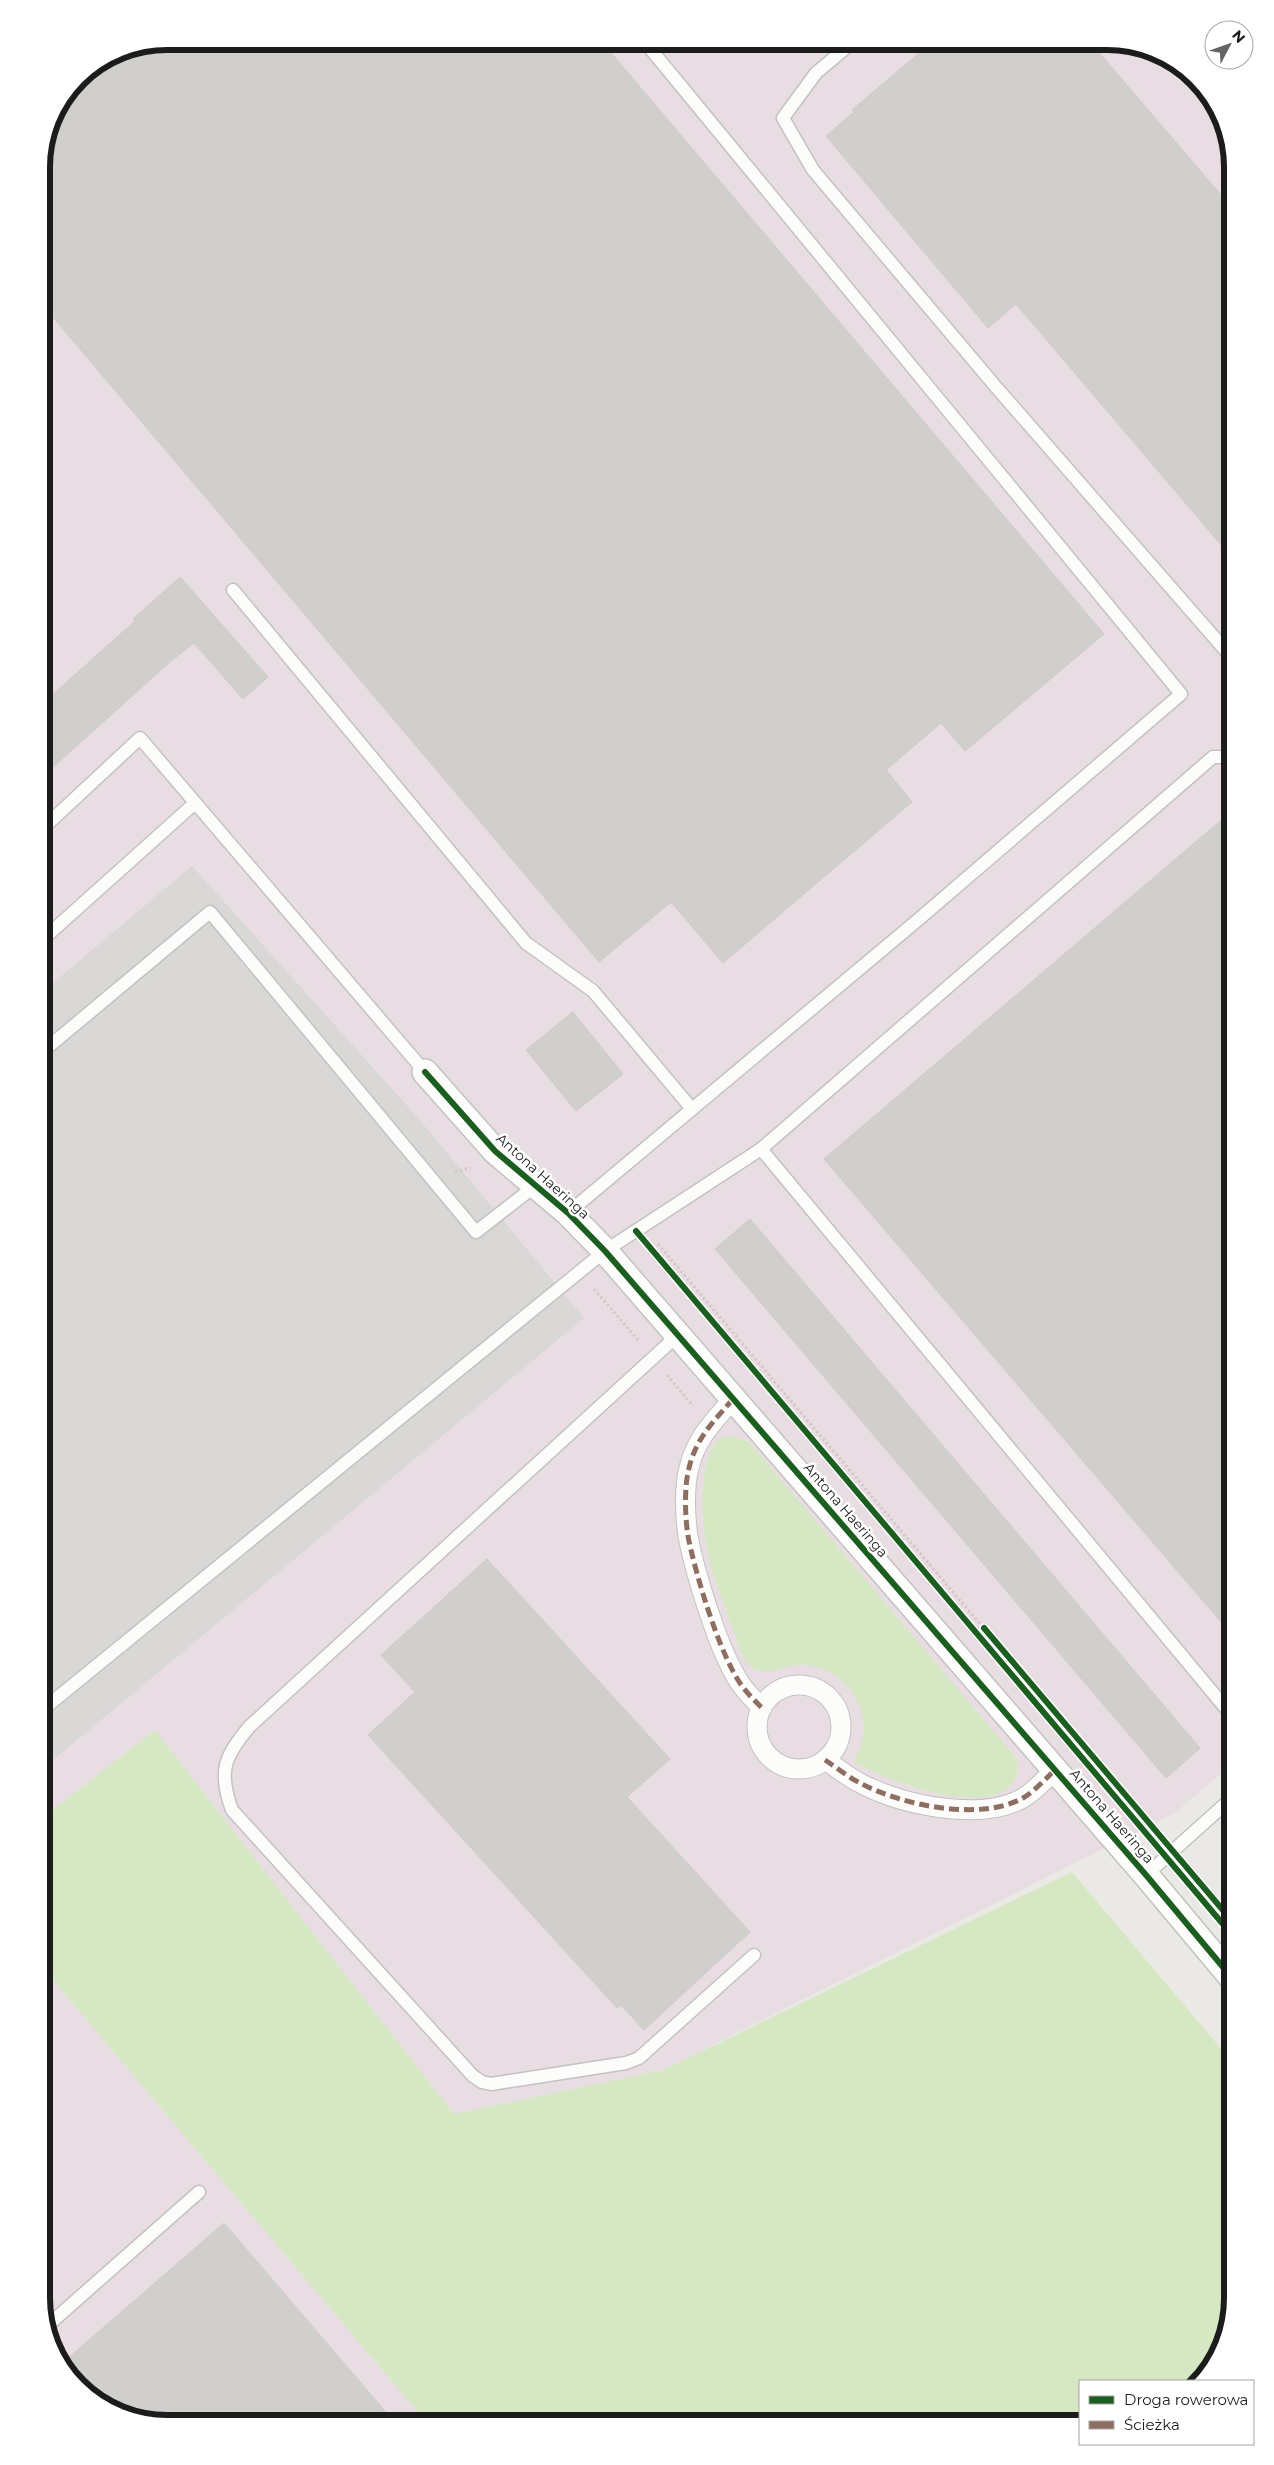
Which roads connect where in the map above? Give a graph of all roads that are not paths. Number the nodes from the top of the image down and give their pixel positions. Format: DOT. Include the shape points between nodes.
graph roads {
  1 [pos="651,50"];
  2 [pos="844,50"];
  3 [pos="233,590"];
  4 [pos="1224,649"];
  5 [pos="1224,757"];
  6 [pos="196,803"];
  7 [pos="50,822"];
  8 [pos="50,933"];
  9 [pos="50,1045"];
  10 [pos="425,1072"];
  11 [pos="692,1109"];
  12 [pos="761,1149"];
  13 [pos="535,1186"];
  14 [pos="568,1213"];
  15 [pos="605,1251"];
  16 [pos="678,1336"];
  17 [pos="733,1399"];
  18 [pos="50,1704"];
  19 [pos="1224,1706"];
  20 [pos="762,1708"];
  21 [pos="825,1760"];
  22 [pos="1056,1770"];
  23 [pos="1224,1805"];
  24 [pos="1146,1875"];
  25 [pos="754,1955"];
  26 [pos="1224,1968"];
  27 [pos="199,2192"];
  28 [pos="52,2321"];
  1 -- 11 [label="lane" via="1181,694"];
  2 -- 4 [label="lane" via="816,73 783,118 813,170 996,387"];
  3 -- 11 [label="lane" via="526,944 592,991"];
  5 -- 12 [label="lane" via="1214,756"];
  6 -- 7 [label="lane" via="140,738"];
  6 -- 8 [label="lane"];
  6 -- 10 [label="lane"];
  9 -- 13 [label="lane" via="210,912 476,1232"];
  10 -- 13 [label="street, Antona Haeringa" via="495,1151"];
  11 -- 14 [label="lane"];
  12 -- 15 [label="lane"];
  12 -- 19 [label="lane"];
  13 -- 14 [label="street, Antona Haeringa"];
  14 -- 15 [label="street, Antona Haeringa"];
  15 -- 16 [label="street, Antona Haeringa"];
  15 -- 18 [label="lane"];
  16 -- 17 [label="street, Antona Haeringa"];
  16 -- 25 [label="lane" via="250,1726 232,1746 223,1776 232,1810 473,2076 482,2082 491,2084 626,2063 639,2058"];
  17 -- 20 [label="street" via="701,1436 691,1462 688,1535 728,1659 741,1685"];
  17 -- 22 [label="street, Antona Haeringa"];
  20 -- 21 [label="street" via="757,1726 759,1740 776,1763 804,1769"];
  20 -- 21 [label="street" via="778,1691 792,1686 806,1686 829,1698 840,1721 840,1734 836,1747"];
  21 -- 22 [label="street" via="859,1783 904,1800 946,1809 981,1809 1024,1798"];
  22 -- 24 [label="street, Antona Haeringa"];
  23 -- 24 [label="lane"];
  24 -- 26 [label="street, Antona Haeringa"];
  27 -- 28 [label="lane"];
}
